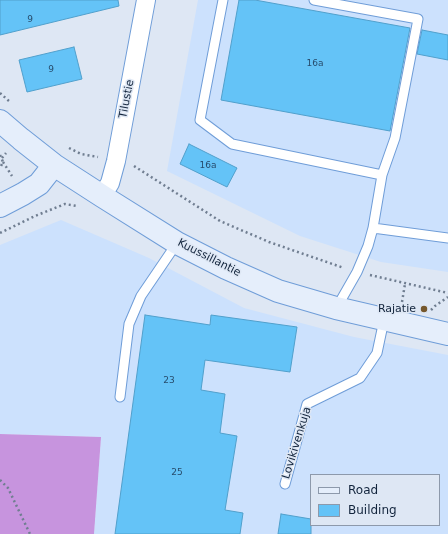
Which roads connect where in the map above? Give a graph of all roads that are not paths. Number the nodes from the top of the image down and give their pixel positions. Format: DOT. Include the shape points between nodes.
graph roads {
  1 [pos="146,0"];
  2 [pos="223,0"];
  3 [pos="314,0"];
  4 [pos="0,121"];
  5 [pos="54,165"];
  6 [pos="382,176"];
  7 [pos="102,196"];
  8 [pos="0,206"];
  9 [pos="373,228"];
  10 [pos="448,238"];
  11 [pos="177,243"];
  12 [pos="336,308"];
  13 [pos="384,320"];
  14 [pos="448,334"];
  15 [pos="120,397"];
  16 [pos="285,484"];
  1 -- 7 [label="street, Tilustie" via="116,161 110,183"];
  2 -- 6 [label="lane" via="200,120 232,144"];
  3 -- 6 [label="lane" via="418,19 395,138"];
  4 -- 5 [label="main road, Kuussillantie"];
  5 -- 7 [label="main road, Kuussillantie"];
  5 -- 8 [label="main road" via="39,184"];
  6 -- 9 [label="lane"];
  7 -- 11 [label="main road, Kuussillantie"];
  9 -- 10 [label="lane"];
  9 -- 12 [label="lane" via="357,272"];
  11 -- 12 [label="main road, Kuussillantie" via="278,291"];
  11 -- 15 [label="lane" via="141,296 129,324"];
  12 -- 13 [label="main road, Kuussillantie"];
  13 -- 14 [label="main road, Kuussillantie"];
  13 -- 16 [label="lane, Lovikivenkuja" via="377,353 360,378 307,404"];
}
